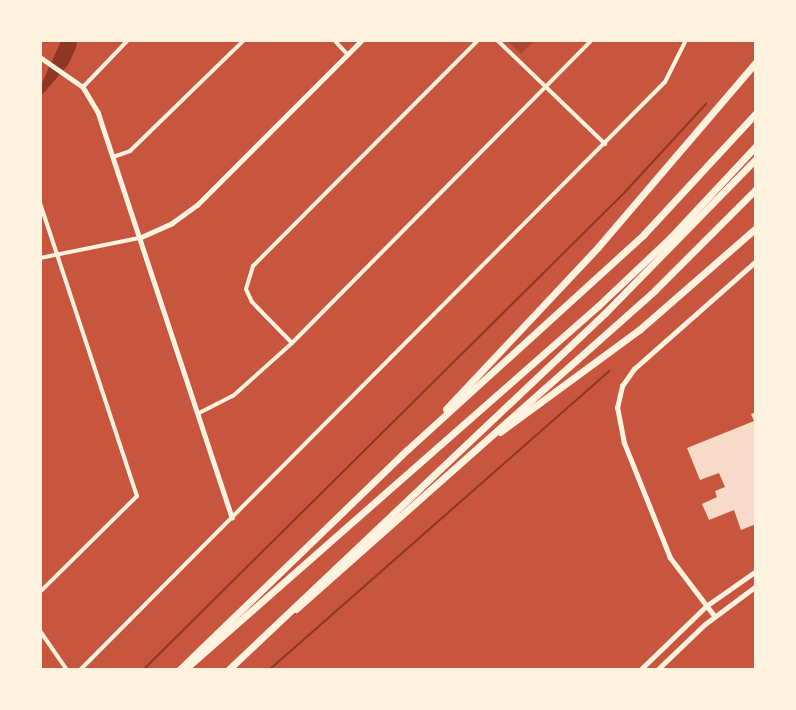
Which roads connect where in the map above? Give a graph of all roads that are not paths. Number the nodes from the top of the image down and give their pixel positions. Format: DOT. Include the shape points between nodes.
graph roads {
  1 [pos="128,40"];
  2 [pos="244,40"];
  3 [pos="334,40"];
  4 [pos="362,40"];
  5 [pos="478,40"];
  6 [pos="497,40"];
  7 [pos="592,40"];
  8 [pos="686,40"];
  9 [pos="348,55"];
  10 [pos="40,57"];
  11 [pos="756,62"];
  12 [pos="83,87"];
  13 [pos="546,88"];
  14 [pos="756,111"];
  15 [pos="605,144"];
  16 [pos="756,146"];
  17 [pos="113,157"];
  18 [pos="756,159"];
  19 [pos="756,189"];
  20 [pos="40,203"];
  21 [pos="756,228"];
  22 [pos="139,238"];
  23 [pos="57,254"];
  24 [pos="40,258"];
  25 [pos="756,261"];
  26 [pos="292,343"];
  27 [pos="199,413"];
  28 [pos="408,449"];
  29 [pos="473,450"];
  30 [pos="40,465"];
  31 [pos="40,471"];
  32 [pos="232,517"];
  33 [pos="756,571"];
  34 [pos="756,586"];
  35 [pos="40,592"];
  36 [pos="706,606"];
  37 [pos="714,616"];
  38 [pos="40,631"];
  39 [pos="67,669"];
  40 [pos="80,669"];
  41 [pos="178,669"];
  42 [pos="185,669"];
  43 [pos="229,669"];
  44 [pos="640,669"];
  45 [pos="657,669"];
  1 -- 12 [label="street"];
  2 -- 17 [label="street" via="130,151"];
  3 -- 9 [label="street"];
  4 -- 9 [label="street"];
  5 -- 26 [label="street" via="253,266 246,289 252,302"];
  6 -- 13 [label="street"];
  7 -- 13 [label="street"];
  8 -- 15 [label="street" via="665,82"];
  9 -- 22 [label="street" via="197,205 172,223"];
  10 -- 12 [label="street"];
  11 -- 28 [label="highway" via="570,278"];
  12 -- 17 [label="street" via="98,112"];
  13 -- 15 [label="street"];
  13 -- 26 [label="street"];
  14 -- 28 [label="highway" via="644,234"];
  15 -- 32 [label="street"];
  16 -- 42 [label="highway" via="671,237 598,306"];
  17 -- 22 [label="street"];
  18 -- 43 [label="highway" via="605,313"];
  19 -- 29 [label="highway" via="656,290"];
  20 -- 23 [label="street"];
  21 -- 29 [label="highway" via="639,330"];
  22 -- 23 [label="street"];
  22 -- 27 [label="street"];
  23 -- 24 [label="street"];
  23 -- 35 [label="street" via="137,496"];
  25 -- 36 [label="street" via="634,369 622,387 617,408 621,437 666,548 682,577"];
  26 -- 27 [label="street" via="233,396"];
  27 -- 32 [label="street"];
  28 -- 41 [label="highway"];
  29 -- 43 [label="highway"];
  30 -- 31 [label="street"];
  32 -- 40 [label="street"];
  33 -- 36 [label="main road"];
  34 -- 37 [label="main road"];
  36 -- 37 [label="street"];
  36 -- 44 [label="main road"];
  37 -- 45 [label="main road"];
  38 -- 39 [label="street"];
}
